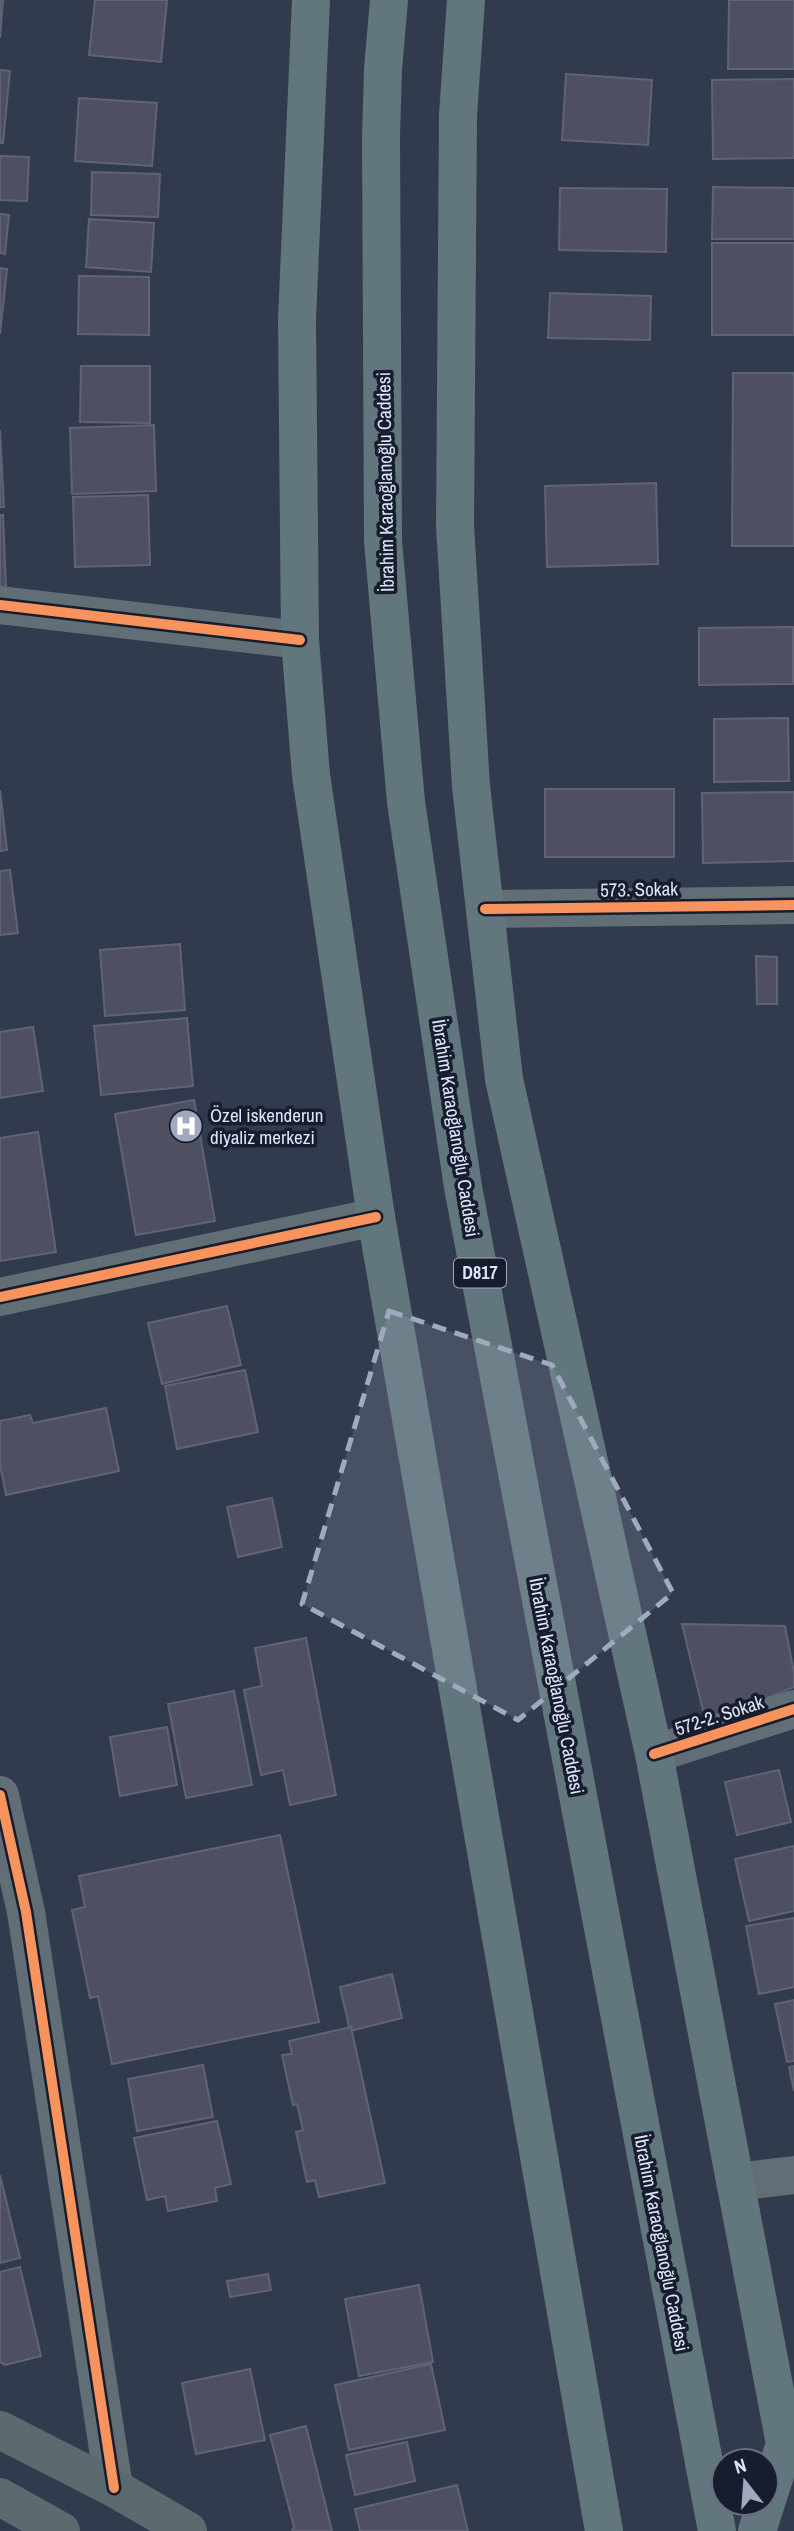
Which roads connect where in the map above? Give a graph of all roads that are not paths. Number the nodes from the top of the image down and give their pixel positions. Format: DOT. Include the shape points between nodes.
graph roads {
  1 [pos="311,0"];
  2 [pos="389,0"];
  3 [pos="466,0"];
  4 [pos="0,606"];
  5 [pos="300,640"];
  6 [pos="794,905"];
  7 [pos="485,909"];
  8 [pos="376,1217"];
  9 [pos="0,1297"];
  10 [pos="794,1709"];
  11 [pos="654,1754"];
  12 [pos="0,1795"];
  13 [pos="13,1906"];
  14 [pos="794,2175"];
  15 [pos="735,2182"];
  16 [pos="0,2430"];
  17 [pos="114,2488"];
  18 [pos="0,2497"];
  19 [pos="61,2531"];
  20 [pos="188,2531"];
  21 [pos="604,2531"];
  22 [pos="717,2531"];
  23 [pos="757,2531"];
  1 -- 5 [label="highway" via="298,319"];
  2 -- 22 [label="highway, İbrahim Karaoğlanoğlu Caddesi / D817" via="381,137 383,541 406,802 463,1187"];
  3 -- 7 [label="highway" via="458,115 456,526 471,786"];
  4 -- 5 [label="street"];
  5 -- 8 [label="highway" via="311,775"];
  6 -- 7 [label="street, 573. Sokak"];
  7 -- 11 [label="highway" via="504,1079"];
  8 -- 9 [label="street"];
  8 -- 21 [label="highway"];
  10 -- 11 [label="street, 572-2. Sokak"];
  11 -- 15 [label="highway"];
  12 -- 13 [label="street"];
  13 -- 17 [label="street"];
  14 -- 15 [label="street"];
  15 -- 23 [label="highway" via="785,2444"];
  16 -- 17 [label="street"];
  17 -- 20 [label="street"];
  18 -- 19 [label="street"];
}
